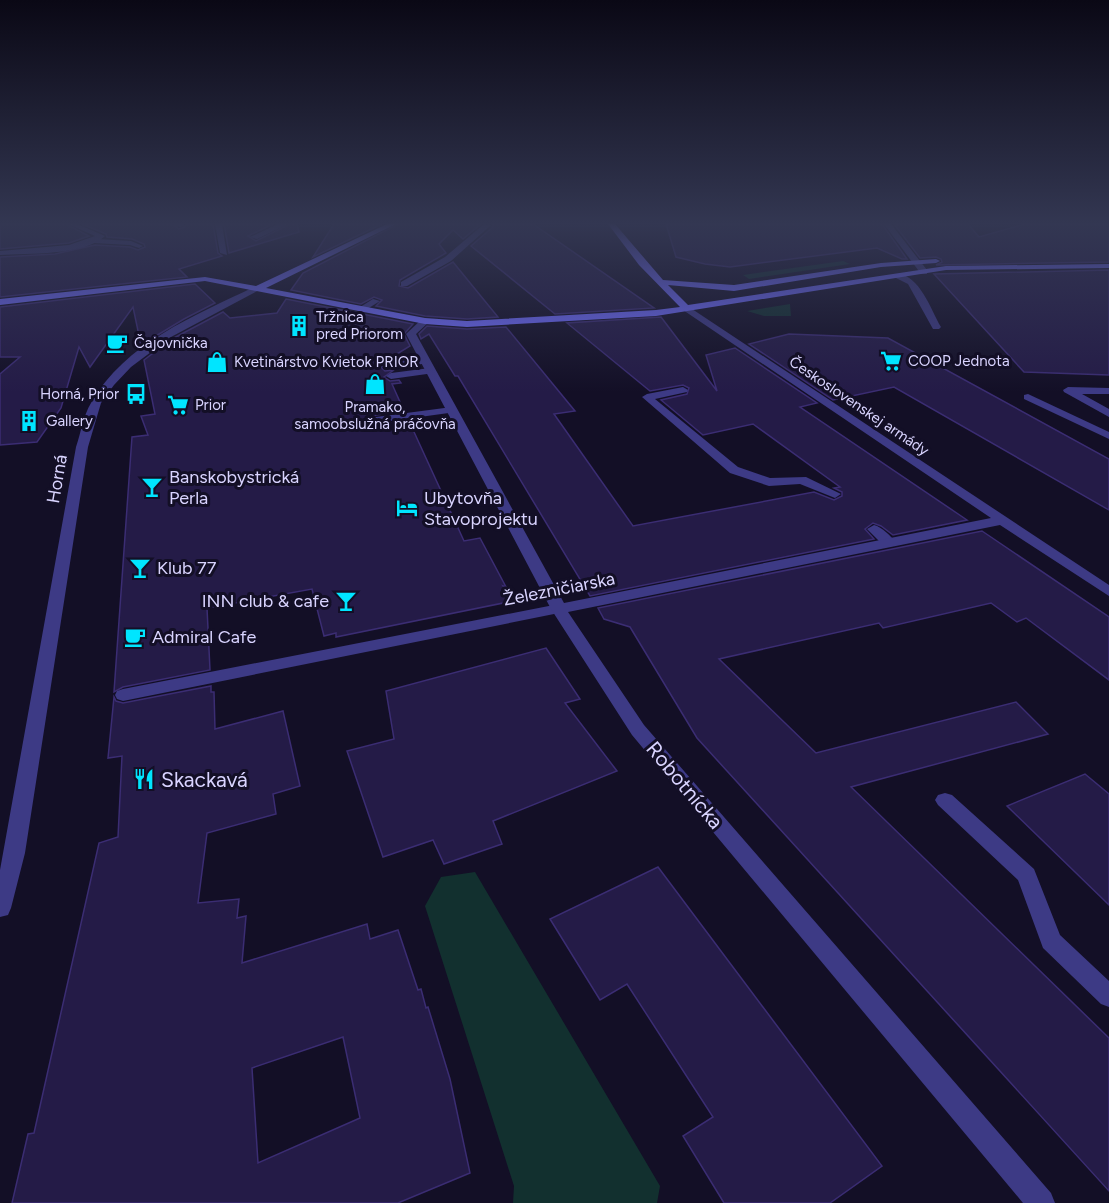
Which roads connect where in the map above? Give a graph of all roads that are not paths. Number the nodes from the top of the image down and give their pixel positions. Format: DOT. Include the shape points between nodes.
graph roads {
  1 [pos="184,280"];
  2 [pos="208,280"];
  3 [pos="275,280"];
  4 [pos="411,280"];
  5 [pos="786,280"];
  6 [pos="871,280"];
  7 [pos="907,280"];
  8 [pos="662,282"];
  9 [pos="404,284"];
  10 [pos="734,288"];
  11 [pos="257,289"];
  12 [pos="376,301"];
  13 [pos="0,302"];
  14 [pos="686,308"];
  15 [pos="361,309"];
  16 [pos="425,321"];
  17 [pos="936,327"];
  18 [pos="428,366"];
  19 [pos="388,371"];
  20 [pos="683,390"];
  21 [pos="1109,391"];
  22 [pos="1028,397"];
  23 [pos="452,410"];
  24 [pos="1109,414"];
  25 [pos="376,420"];
  26 [pos="1106,432"];
  27 [pos="835,494"];
  28 [pos="1003,520"];
  29 [pos="874,529"];
  30 [pos="889,543"];
  31 [pos="1109,592"];
  32 [pos="559,609"];
  33 [pos="123,695"];
  34 [pos="945,800"];
  35 [pos="0,908"];
  36 [pos="1109,996"];
  37 [pos="1041,1203"];
  1 -- 13 [label="street"];
  2 -- 11 [label="street"];
  3 -- 11 [label="street, Horná"];
  4 -- 9 [label="street"];
  5 -- 10 [label="street"];
  6 -- 14 [label="street"];
  7 -- 17 [label="street"];
  8 -- 10 [label="street"];
  8 -- 14 [label="street, Československej armády"];
  10 -- 14 [label="street"];
  11 -- 15 [label="street"];
  11 -- 35 [label="street, Horná" via="205,314 140,355 117,375 95,404 82,447 15,853"];
  12 -- 15 [label="street"];
  14 -- 16 [label="street" via="643,315 467,324"];
  14 -- 28 [label="street, Československej armády"];
  15 -- 16 [label="street"];
  16 -- 18 [label="street, Robotnícka" via="411,334"];
  18 -- 19 [label="street"];
  18 -- 23 [label="street, Robotnícka"];
  20 -- 27 [label="street" via="646,397 734,470 769,482 802,480"];
  21 -- 24 [label="street" via="1068,390"];
  22 -- 26 [label="street"];
  23 -- 25 [label="street"];
  23 -- 32 [label="street, Robotnícka"];
  28 -- 30 [label="street, Železničiarska"];
  28 -- 31 [label="street, Československej armády"];
  29 -- 30 [label="street"];
  30 -- 32 [label="street, Železničiarska"];
  32 -- 33 [label="street, Železničiarska"];
  32 -- 37 [label="street, Robotnícka" via="638,730"];
  34 -- 36 [label="street" via="1027,875 1051,940"];
}
